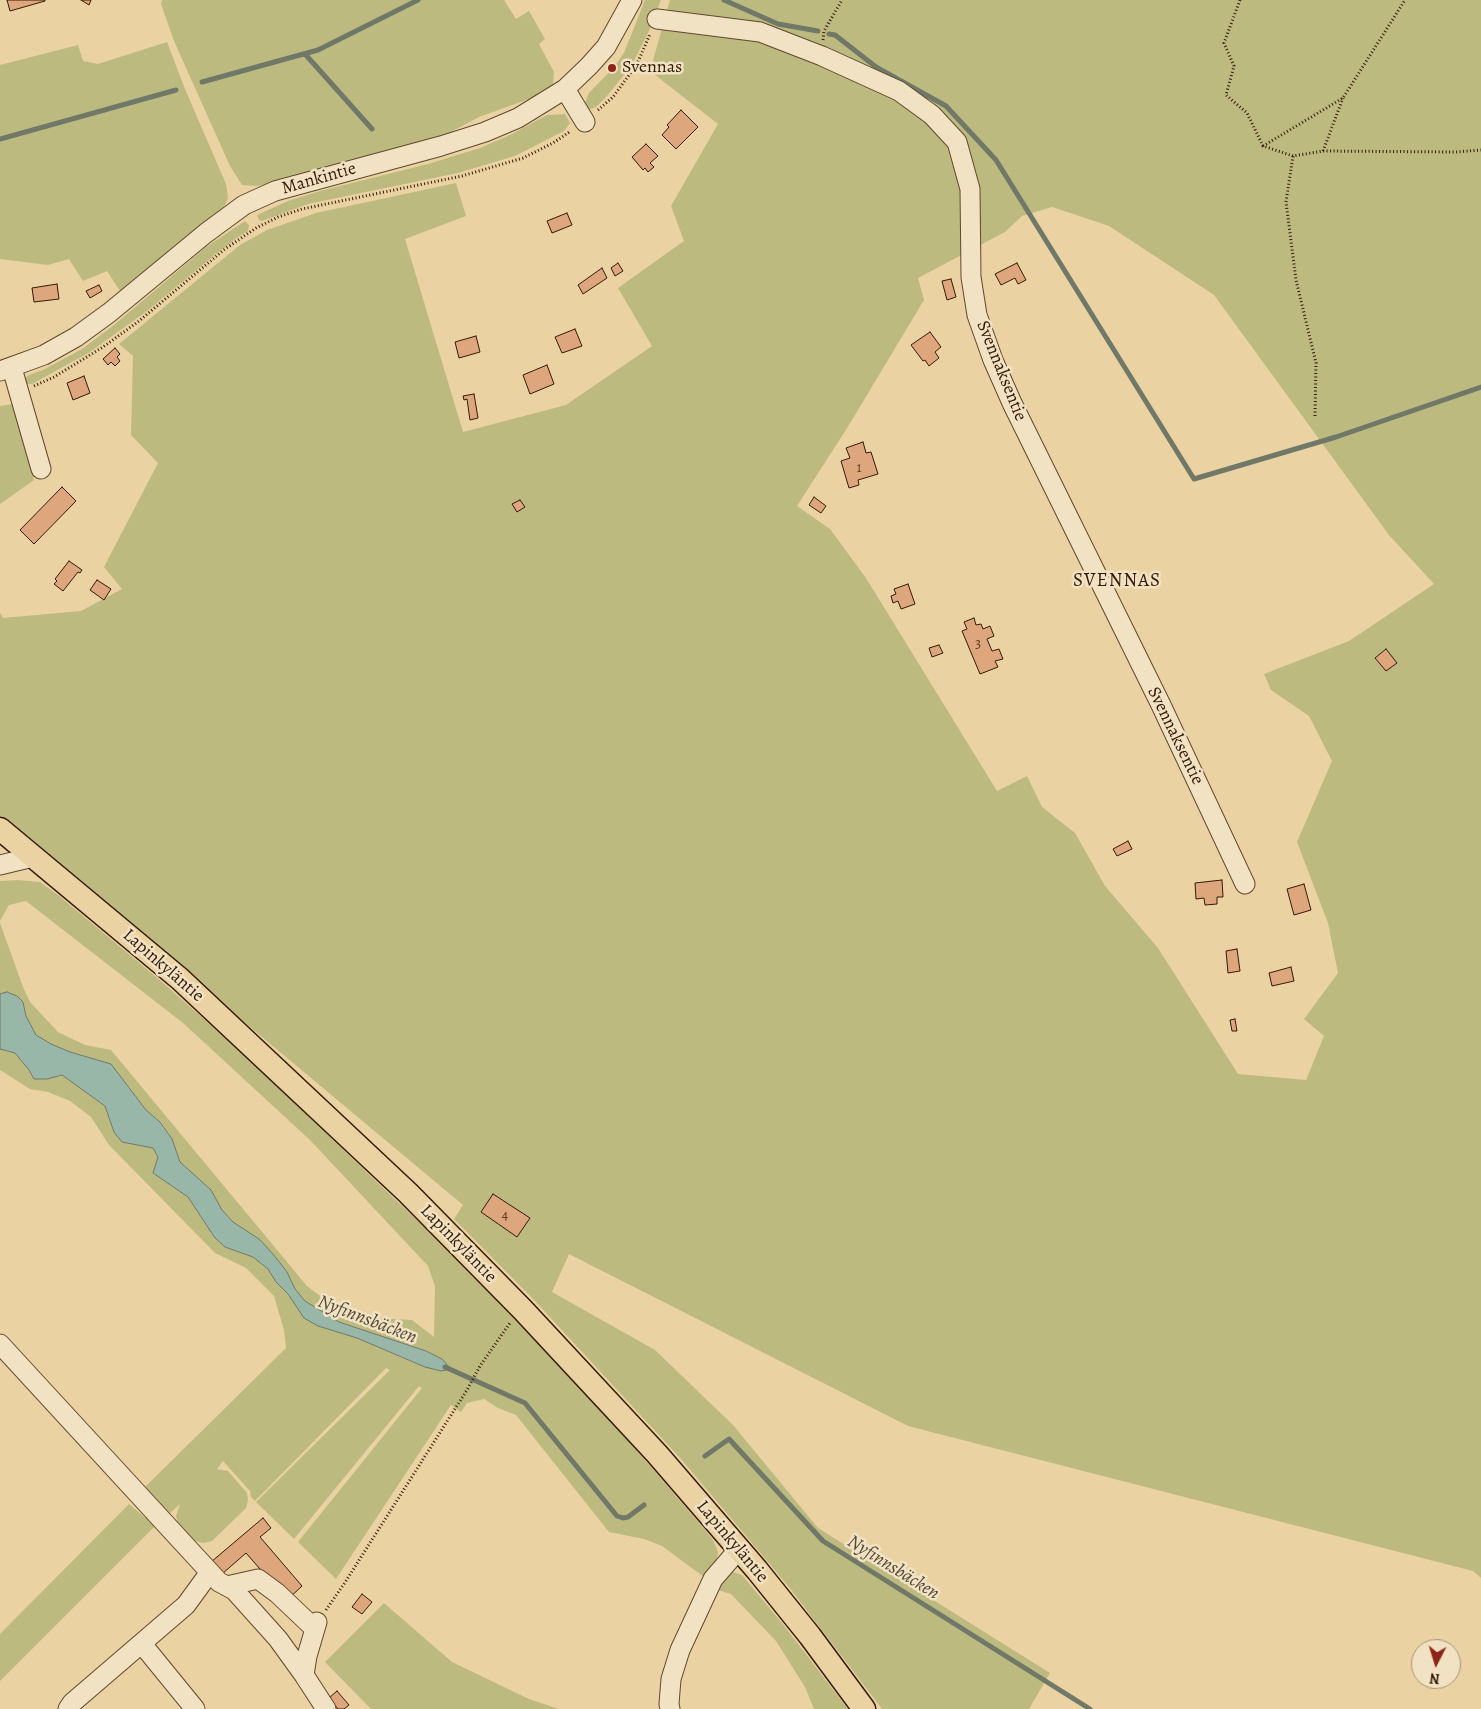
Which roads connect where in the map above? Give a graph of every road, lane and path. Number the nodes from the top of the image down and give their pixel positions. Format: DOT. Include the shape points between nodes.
graph roads {
  1 [pos="632,0"];
  2 [pos="842,0"];
  3 [pos="1240,0"];
  4 [pos="1405,0"];
  5 [pos="657,19"];
  6 [pos="822,56"];
  7 [pos="565,89"];
  8 [pos="1343,98"];
  9 [pos="585,122"];
  10 [pos="1263,146"];
  11 [pos="1481,150"];
  12 [pos="1323,151"];
  13 [pos="1293,156"];
  14 [pos="462,176"];
  15 [pos="6,370"];
  16 [pos="19,393"];
  17 [pos="1315,416"];
  18 [pos="42,469"];
  19 [pos="0,829"];
  20 [pos="33,857"];
  21 [pos="0,865"];
  22 [pos="1245,884"];
  23 [pos="523,1310"];
  24 [pos="0,1344"];
  25 [pos="738,1549"];
  26 [pos="210,1572"];
  27 [pos="227,1586"];
  28 [pos="316,1626"];
  29 [pos="142,1644"];
  30 [pos="304,1675"];
  31 [pos="68,1709"];
  32 [pos="196,1709"];
  33 [pos="326,1709"];
  34 [pos="670,1709"];
  35 [pos="864,1709"];
  1 -- 7 [label="street, Mankintie" via="606,47"];
  2 -- 6 [label="path" via="824,31"];
  3 -- 10 [label="path" via="1224,43 1234,66 1226,95 1247,113"];
  4 -- 8 [label="path"];
  5 -- 6 [label="street, Svennaksentie" via="760,32"];
  6 -- 22 [label="street, Svennaksentie" via="899,91 932,115 957,142 970,189 971,277 977,315 993,360"];
  7 -- 9 [label="street"];
  7 -- 15 [label="street, Mankintie" via="518,118 485,132 275,191 244,205 76,337 44,355"];
  8 -- 10 [label="path"];
  8 -- 12 [label="path"];
  10 -- 13 [label="path"];
  11 -- 12 [label="path"];
  12 -- 13 [label="path"];
  13 -- 17 [label="path" via="1286,202 1296,280 1316,363"];
  14 -- 16 [label="path" via="302,209 278,217 225,249 103,347 54,377"];
  15 -- 16 [label="street"];
  16 -- 18 [label="street"];
  19 -- 20 [label="main road, Lapinkyläntie"];
  20 -- 21 [label="street"];
  20 -- 23 [label="main road, Lapinkyläntie" via="194,992 408,1193"];
  23 -- 25 [label="main road, Lapinkyläntie" via="651,1447"];
  23 -- 28 [label="path" via="509,1324 480,1366"];
  24 -- 26 [label="street"];
  25 -- 34 [label="street" via="713,1579 680,1650 670,1679"];
  25 -- 35 [label="main road, Lapinkyläntie" via="810,1636"];
  26 -- 27 [label="street"];
  26 -- 29 [label="street" via="186,1605"];
  27 -- 28 [label="street" via="258,1580"];
  27 -- 30 [label="street" via="278,1639"];
  28 -- 30 [label="street"];
  29 -- 31 [label="street"];
  29 -- 32 [label="street"];
  30 -- 33 [label="street"];
}
